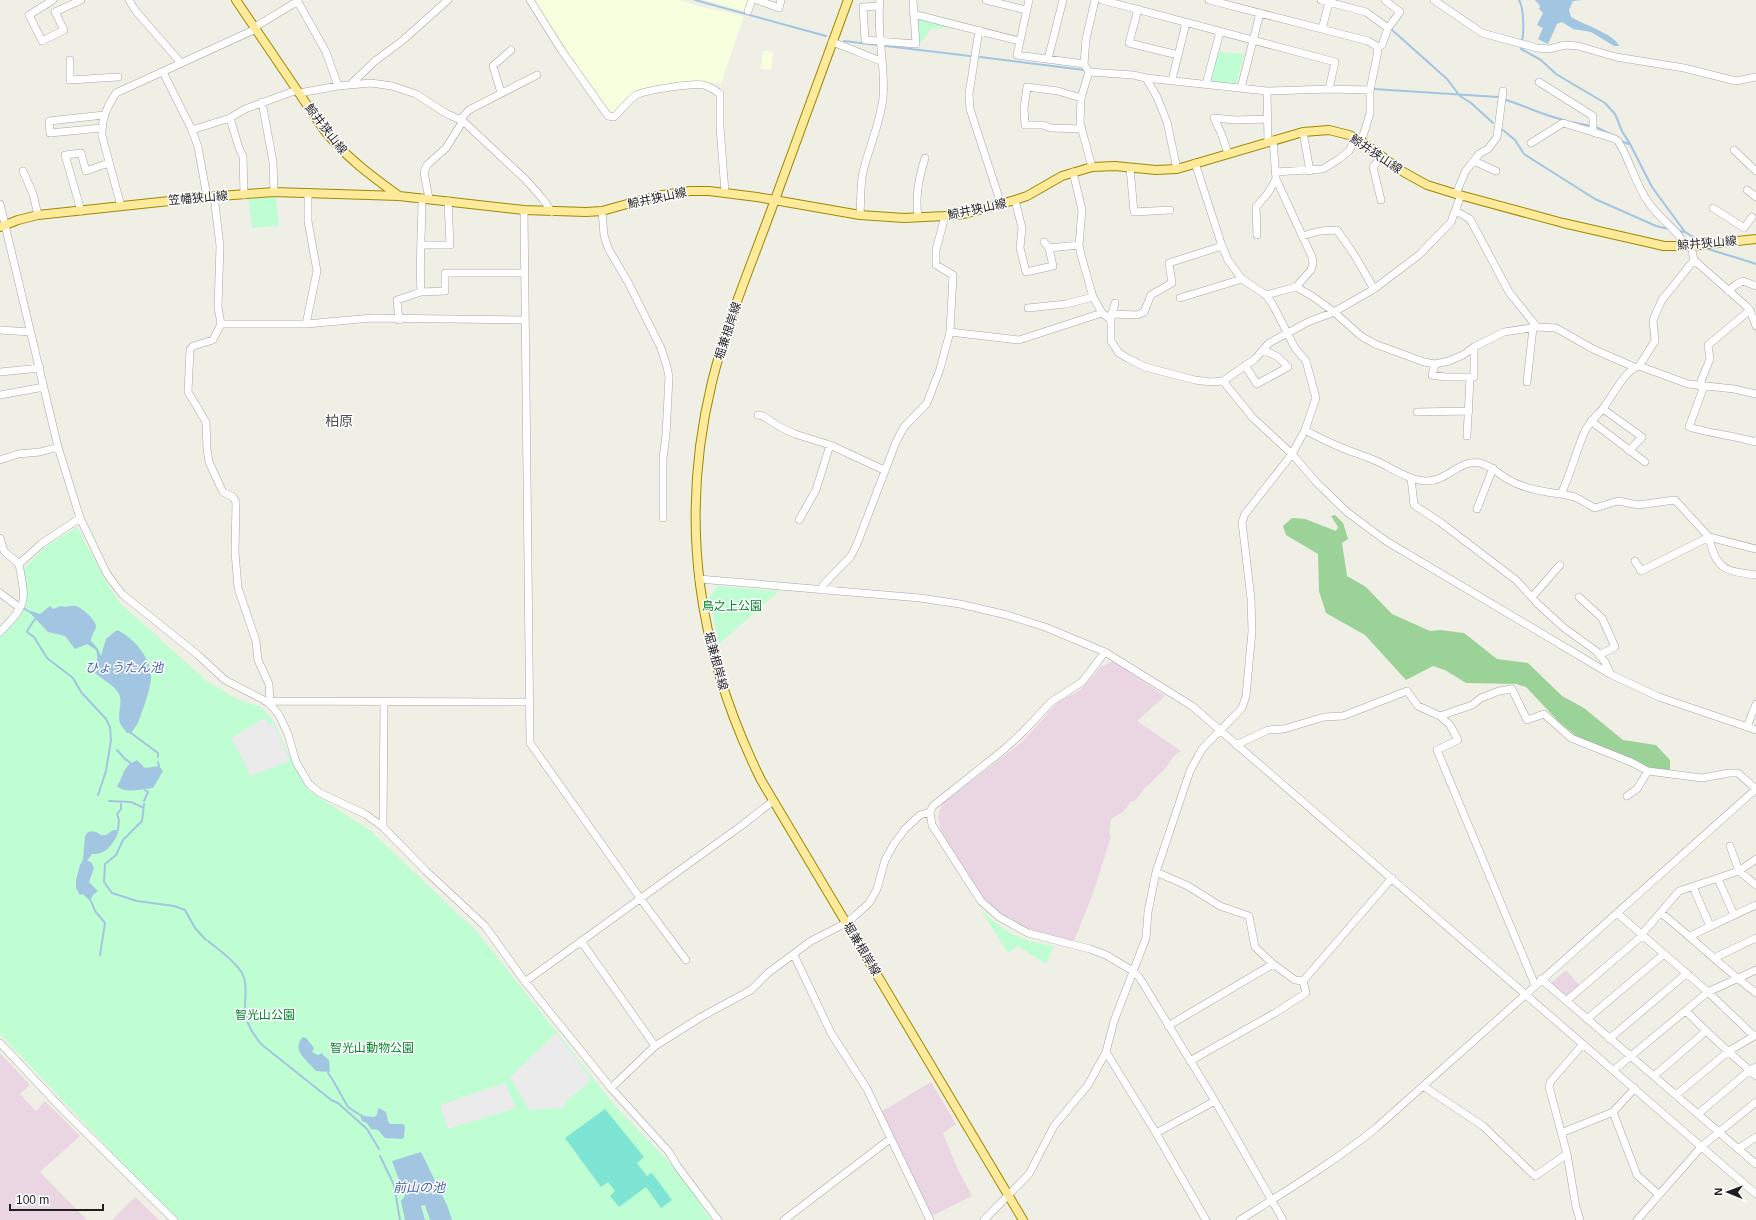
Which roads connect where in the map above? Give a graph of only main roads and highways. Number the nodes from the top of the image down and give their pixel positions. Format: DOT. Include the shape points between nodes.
graph roads {
  1 [pos="236,0"];
  2 [pos="848,0"];
  3 [pos="399,196"];
  4 [pos="775,200"];
  5 [pos="2,226"];
  6 [pos="1756,238"];
  7 [pos="1024,1220"];
  1 -- 3 [label="main road, 鯨井狭山線" via="324,130 345,154"];
  2 -- 4 [label="main road, 堀兼根岸線"];
  3 -- 4 [label="main road, 鯨井狭山線" via="552,212 602,211 656,196 690,191 725,192"];
  3 -- 5 [label="main road, 笠幡狭山線" via="274,192 38,215"];
  4 -- 6 [label="main road, 鯨井狭山線" via="860,215 904,218 964,214 1027,196 1062,176 1092,167 1177,169 1303,132 1329,130 1360,140 1400,170 1426,185 1644,243 1688,247"];
  4 -- 7 [label="main road, 堀兼根岸線" via="734,312 714,375 705,415 697,484 696,549 710,643 720,681 748,755 773,801"];
}
